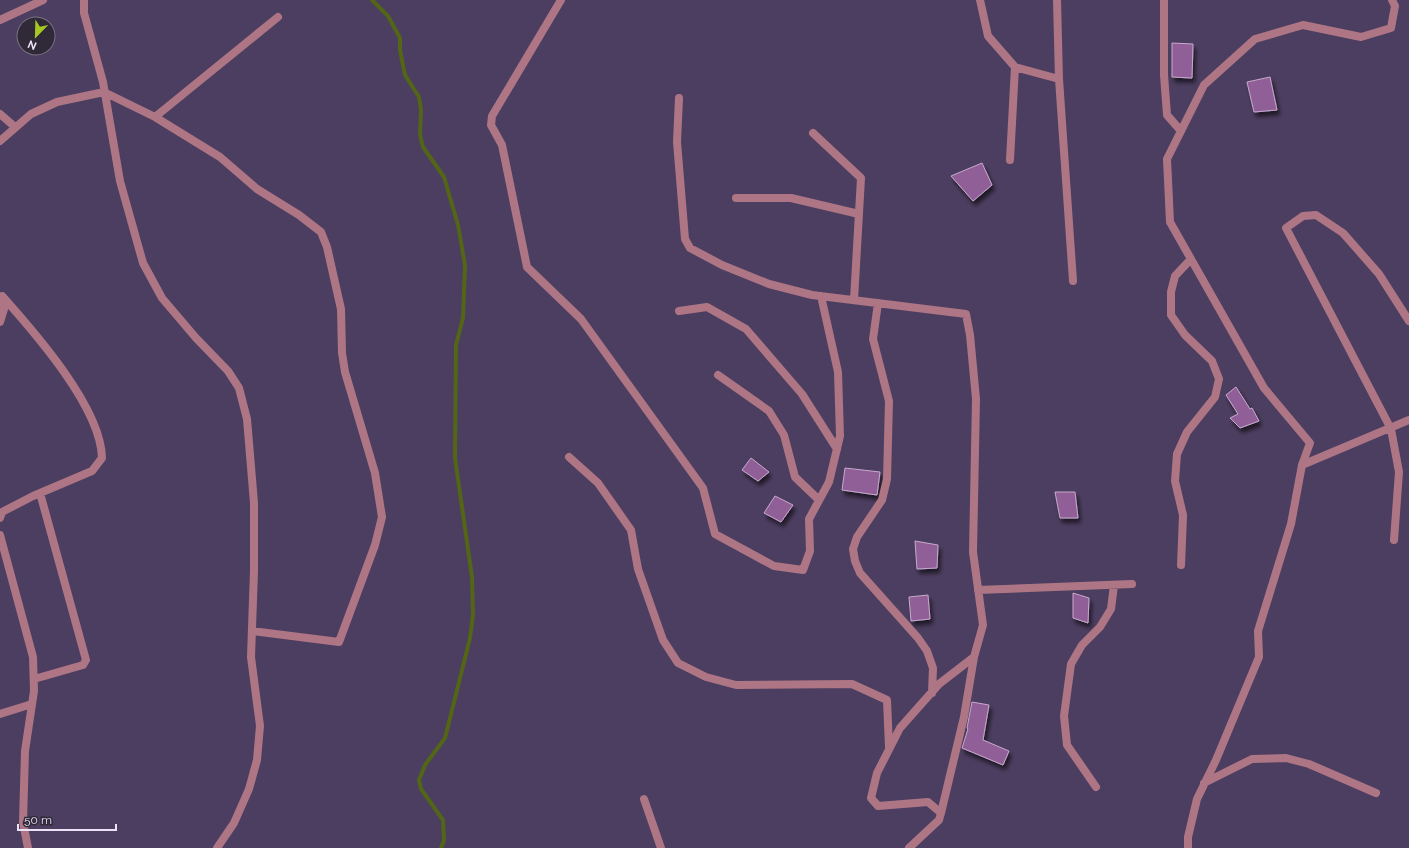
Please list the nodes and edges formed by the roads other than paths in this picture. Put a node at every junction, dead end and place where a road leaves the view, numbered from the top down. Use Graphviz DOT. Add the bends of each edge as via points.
graph roads {
  1 [pos="43,0"];
  2 [pos="84,0"];
  3 [pos="561,0"];
  4 [pos="980,0"];
  5 [pos="1058,0"];
  6 [pos="1164,0"];
  7 [pos="1392,0"];
  8 [pos="278,17"];
  9 [pos="0,20"];
  10 [pos="1015,67"];
  11 [pos="1059,79"];
  12 [pos="104,92"];
  13 [pos="679,98"];
  14 [pos="0,114"];
  15 [pos="155,117"];
  16 [pos="15,127"];
  17 [pos="1181,131"];
  18 [pos="813,132"];
  19 [pos="0,141"];
  20 [pos="1010,160"];
  21 [pos="736,198"];
  22 [pos="859,214"];
  23 [pos="1192,260"];
  24 [pos="1072,281"];
  25 [pos="1,296"];
  26 [pos="821,296"];
  27 [pos="854,300"];
  28 [pos="878,303"];
  29 [pos="679,311"];
  30 [pos="1409,321"];
  31 [pos="0,322"];
  32 [pos="718,375"];
  33 [pos="1409,420"];
  34 [pos="1390,429"];
  35 [pos="837,449"];
  36 [pos="569,457"];
  37 [pos="1302,465"];
  38 [pos="40,493"];
  39 [pos="819,500"];
  40 [pos="0,518"];
  41 [pos="0,535"];
  42 [pos="1394,540"];
  43 [pos="1181,565"];
  44 [pos="1132,584"];
  45 [pos="1114,585"];
  46 [pos="978,590"];
  47 [pos="252,631"];
  48 [pos="974,657"];
  49 [pos="34,679"];
  50 [pos="932,693"];
  51 [pos="32,704"];
  52 [pos="0,714"];
  53 [pos="889,750"];
  54 [pos="1204,783"];
  55 [pos="1096,787"];
  56 [pos="1376,793"];
  57 [pos="644,799"];
  58 [pos="941,813"];
  59 [pos="28,848"];
  60 [pos="217,848"];
  61 [pos="661,848"];
  62 [pos="910,848"];
  63 [pos="1188,848"];
  1 -- 9 [label="street"];
  2 -- 12 [label="street" via="84,13"];
  3 -- 39 [label="street" via="492,116 491,125 502,145 527,267 581,319 703,488 715,534 774,566 802,570 810,551 809,519"];
  4 -- 10 [label="street" via="988,36"];
  5 -- 11 [label="street"];
  6 -- 17 [label="street" via="1167,115"];
  7 -- 17 [label="street" via="1395,6 1391,28 1361,37 1303,25 1255,38 1204,85"];
  8 -- 15 [label="street"];
  10 -- 11 [label="street"];
  10 -- 20 [label="street"];
  11 -- 24 [label="street"];
  12 -- 15 [label="street"];
  12 -- 16 [label="street" via="57,102 31,114"];
  12 -- 47 [label="street" via="120,181 143,263 162,298 228,371 239,388 246,419 254,504"];
  13 -- 26 [label="street" via="678,149 686,239 690,248 722,265 769,284"];
  14 -- 16 [label="street"];
  15 -- 47 [label="street" via="220,157 257,189 321,232 327,247 341,309 345,372 375,473 382,517 375,545 339,642"];
  16 -- 19 [label="street"];
  17 -- 23 [label="street" via="1167,159 1170,222"];
  18 -- 22 [label="street" via="861,178"];
  21 -- 22 [label="street" via="790,198"];
  22 -- 27 [label="street"];
  23 -- 37 [label="street" via="1264,388 1310,443"];
  23 -- 43 [label="street" via="1175,276 1170,292 1172,315 1185,335 1212,361 1219,379 1215,397 1187,432 1177,454 1175,481 1183,515"];
  25 -- 31 [label="street" via="4,309"];
  25 -- 38 [label="street" via="46,348 88,411 102,445 102,458 92,471"];
  26 -- 27 [label="street"];
  26 -- 35 [label="street" via="838,372 840,436"];
  27 -- 28 [label="street"];
  28 -- 46 [label="street" via="966,314 976,399 973,552"];
  28 -- 50 [label="street" via="873,340 889,401 887,479 882,500 857,537 853,549 860,573 927,651 933,668"];
  29 -- 35 [label="street" via="707,308 746,329 802,394"];
  30 -- 34 [label="street" via="1379,274 1343,233 1316,215 1303,216 1286,228"];
  32 -- 39 [label="street" via="769,411 784,435 796,477"];
  33 -- 34 [label="street"];
  34 -- 37 [label="street"];
  34 -- 42 [label="street" via="1399,472"];
  35 -- 39 [label="street" via="830,482"];
  36 -- 53 [label="street" via="598,483 631,530 638,569 663,640 678,663 706,677 736,684 852,684 887,700"];
  37 -- 54 [label="street" via="1291,524 1258,631 1258,657"];
  38 -- 40 [label="street" via="2,512"];
  38 -- 49 [label="street" via="86,660 83,665"];
  41 -- 49 [label="street" via="33,658"];
  44 -- 45 [label="street"];
  45 -- 46 [label="street"];
  45 -- 55 [label="street" via="1111,609 1100,627 1082,645 1071,664 1064,716 1067,745"];
  46 -- 48 [label="street" via="983,625"];
  47 -- 60 [label="street" via="251,657 260,726 257,760 249,788 234,823"];
  48 -- 50 [label="street" via="939,684"];
  48 -- 58 [label="street" via="964,717"];
  49 -- 51 [label="street"];
  50 -- 53 [label="street" via="900,728"];
  51 -- 52 [label="street"];
  51 -- 59 [label="street" via="25,751 23,814"];
  53 -- 58 [label="street" via="878,773 871,798 878,806 928,802"];
  54 -- 56 [label="street" via="1252,759 1286,758 1309,764"];
  54 -- 63 [label="street" via="1197,799"];
  57 -- 61 [label="street"];
  58 -- 62 [label="street" via="939,820"];
}
